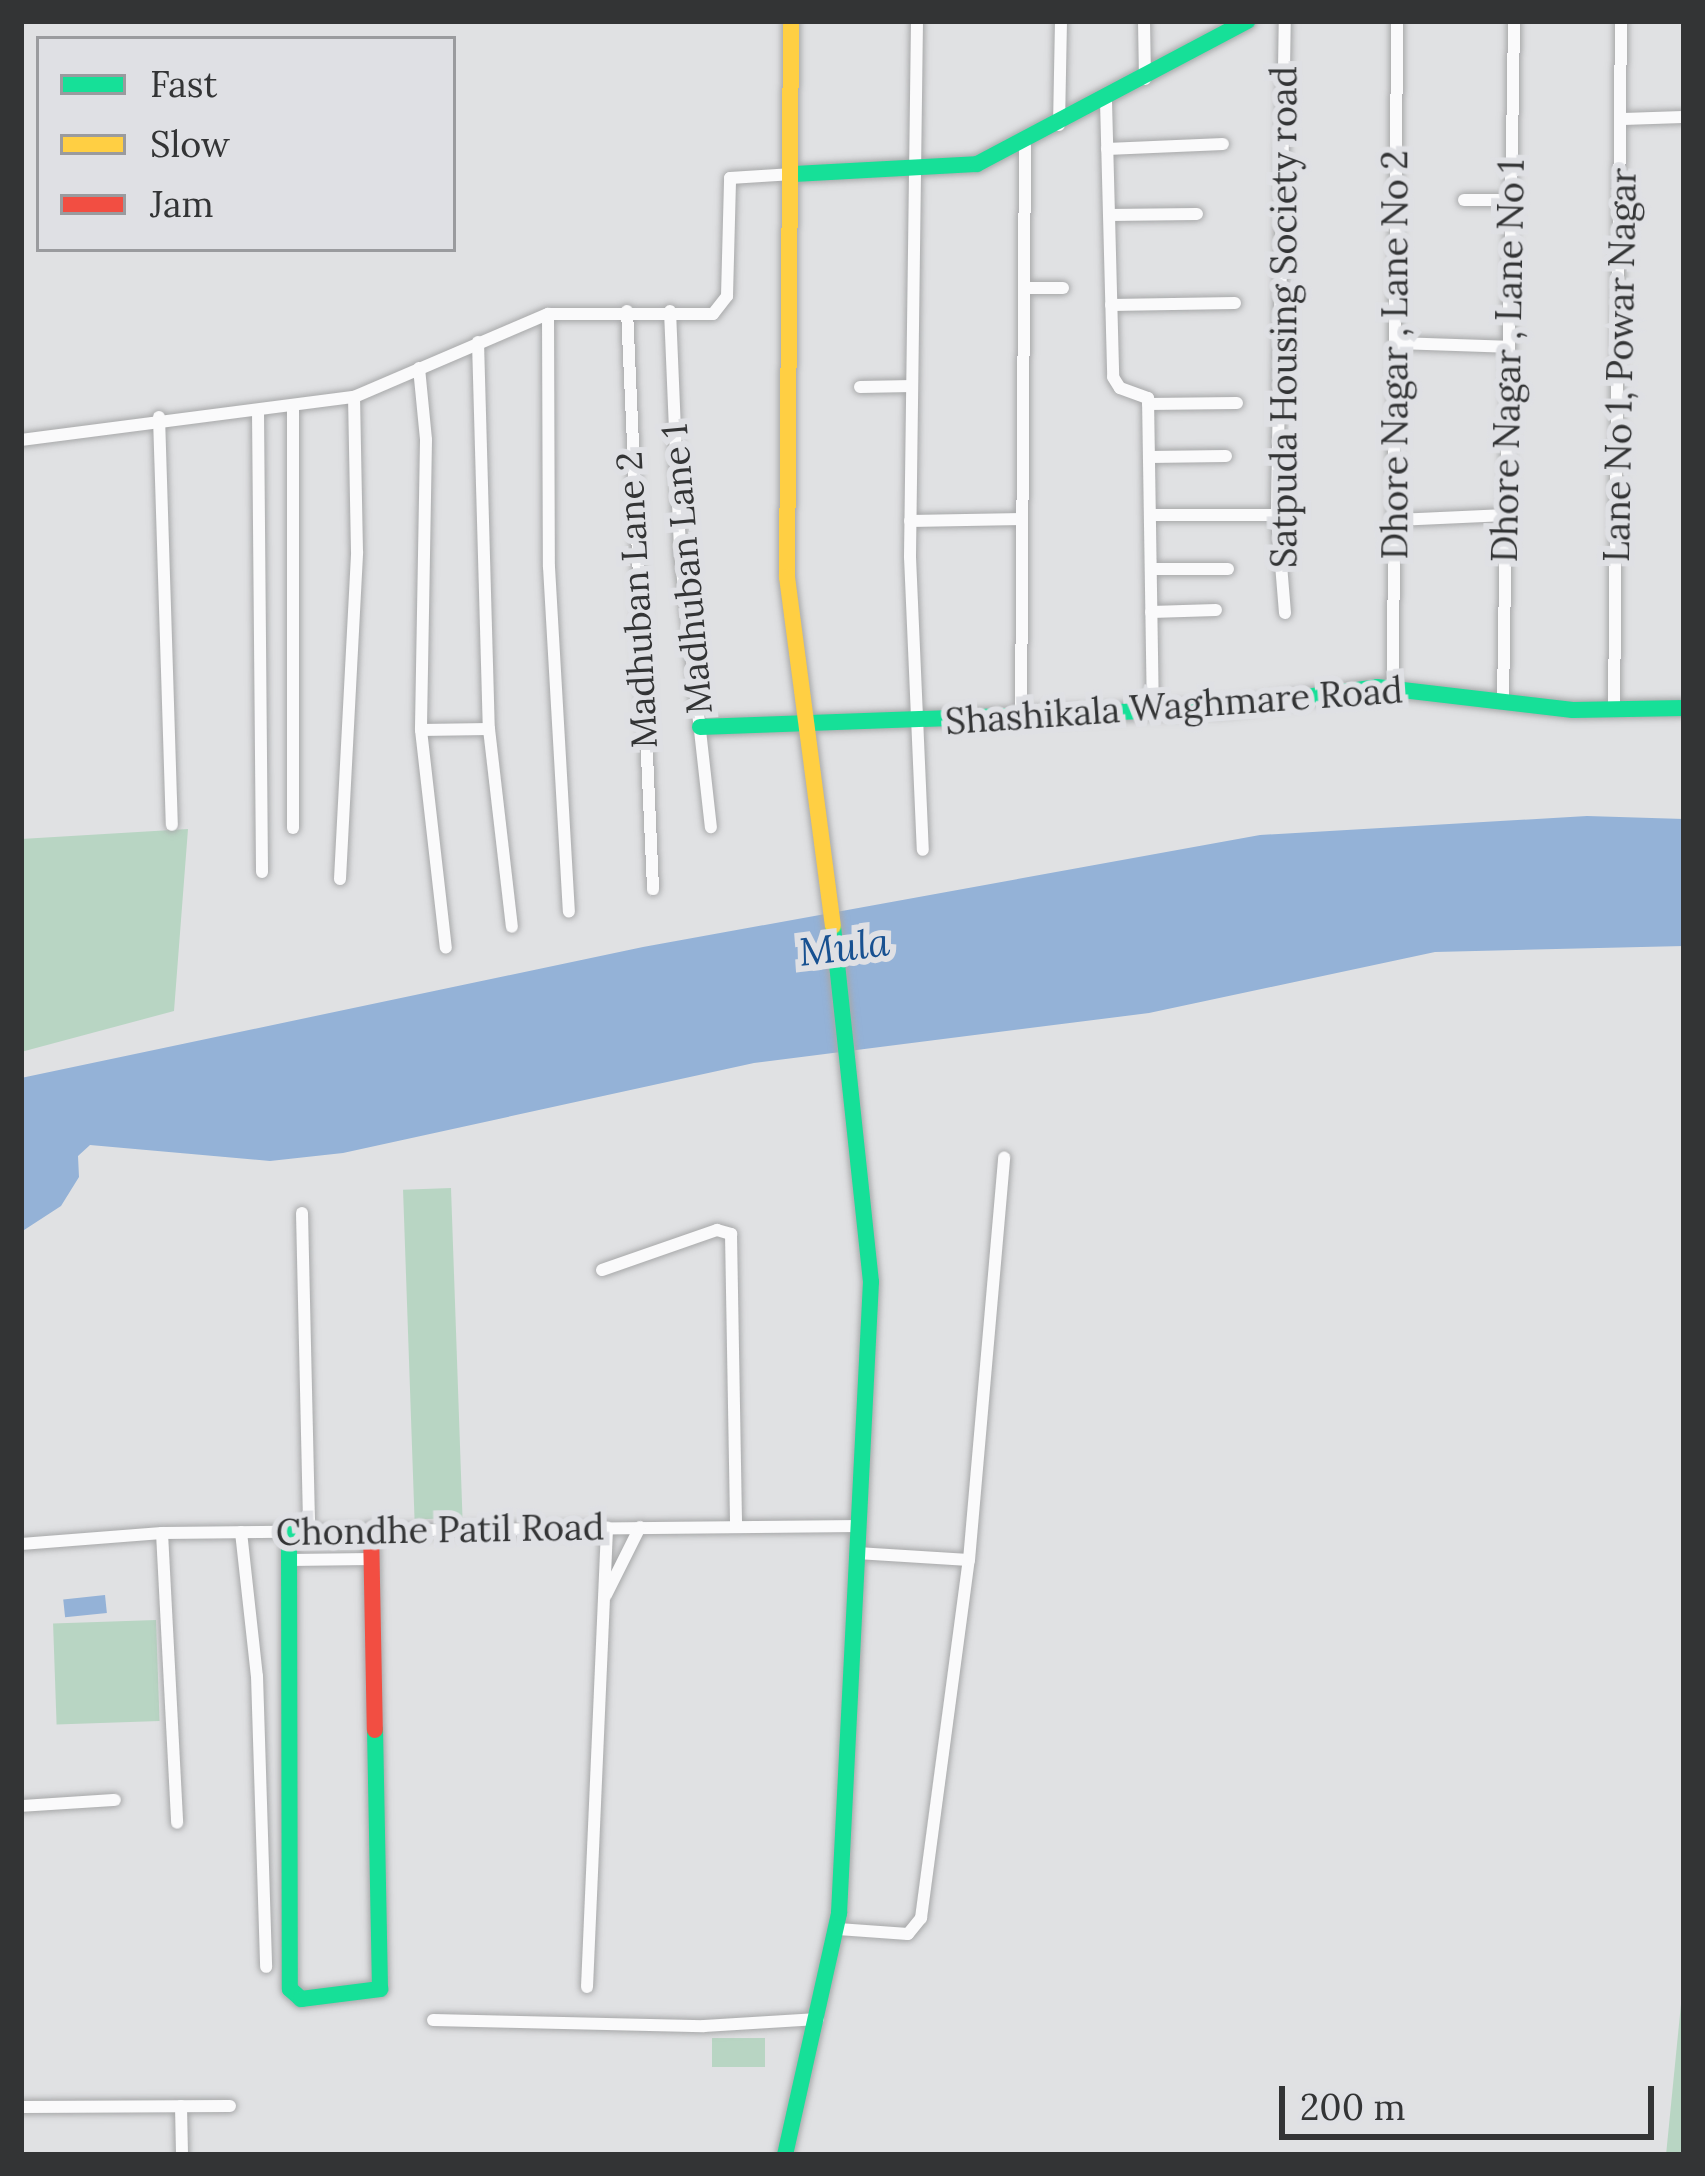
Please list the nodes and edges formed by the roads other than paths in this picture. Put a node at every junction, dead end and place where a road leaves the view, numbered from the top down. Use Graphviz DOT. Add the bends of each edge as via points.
graph roads {
  1 [pos="791,21"];
  2 [pos="916,21"];
  3 [pos="1061,21"];
  4 [pos="1144,21"];
  5 [pos="1286,21"];
  6 [pos="1397,21"];
  7 [pos="1514,21"];
  8 [pos="1621,21"];
  9 [pos="1240,23"];
  10 [pos="1145,79"];
  11 [pos="1106,101"];
  12 [pos="1684,117"];
  13 [pos="1622,119"];
  14 [pos="1059,126"];
  15 [pos="1223,144"];
  16 [pos="1025,146"];
  17 [pos="1107,149"];
  18 [pos="915,171"];
  19 [pos="793,174"];
  20 [pos="1464,200"];
  21 [pos="1511,200"];
  22 [pos="1109,214"];
  23 [pos="1197,214"];
  24 [pos="1024,288"];
  25 [pos="1063,288"];
  26 [pos="1235,303"];
  27 [pos="1111,304"];
  28 [pos="670,310"];
  29 [pos="627,311"];
  30 [pos="548,314"];
  31 [pos="478,342"];
  32 [pos="1396,343"];
  33 [pos="1508,347"];
  34 [pos="419,368"];
  35 [pos="912,386"];
  36 [pos="860,387"];
  37 [pos="354,397"];
  38 [pos="1237,403"];
  39 [pos="1148,404"];
  40 [pos="293,409"];
  41 [pos="258,411"];
  42 [pos="159,417"];
  43 [pos="21,440"];
  44 [pos="1226,456"];
  45 [pos="1149,457"];
  46 [pos="1277,514"];
  47 [pos="1150,515"];
  48 [pos="1506,515"];
  49 [pos="1022,519"];
  50 [pos="910,520"];
  51 [pos="1394,520"];
  52 [pos="1151,569"];
  53 [pos="1228,569"];
  54 [pos="1216,610"];
  55 [pos="1151,611"];
  56 [pos="1285,613"];
  57 [pos="1393,688"];
  58 [pos="1503,701"];
  59 [pos="1684,708"];
  60 [pos="1614,710"];
  61 [pos="1153,711"];
  62 [pos="1021,717"];
  63 [pos="917,722"];
  64 [pos="807,723"];
  65 [pos="700,727"];
  66 [pos="489,729"];
  67 [pos="421,730"];
  68 [pos="172,825"];
  69 [pos="711,827"];
  70 [pos="293,828"];
  71 [pos="923,850"];
  72 [pos="262,872"];
  73 [pos="340,879"];
  74 [pos="653,889"];
  75 [pos="569,911"];
  76 [pos="512,927"];
  77 [pos="446,948"];
  78 [pos="1004,1158"];
  79 [pos="302,1213"];
  80 [pos="602,1270"];
  81 [pos="859,1526"];
  82 [pos="607,1527"];
  83 [pos="640,1527"];
  84 [pos="736,1527"];
  85 [pos="371,1530"];
  86 [pos="241,1532"];
  87 [pos="289,1532"];
  88 [pos="309,1532"];
  89 [pos="162,1533"];
  90 [pos="21,1544"];
  91 [pos="857,1553"];
  92 [pos="370,1558"];
  93 [pos="289,1560"];
  94 [pos="969,1560"];
  95 [pos="604,1597"];
  96 [pos="115,1801"];
  97 [pos="21,1806"];
  98 [pos="177,1823"];
  99 [pos="838,1929"];
  100 [pos="266,1967"];
  101 [pos="587,1987"];
  102 [pos="818,2019"];
  103 [pos="433,2020"];
  104 [pos="181,2106"];
  105 [pos="230,2106"];
  106 [pos="21,2108"];
  107 [pos="182,2155"];
  108 [pos="785,2155"];
  1 -- 19 [label="street"];
  2 -- 18 [label="street"];
  3 -- 14 [label="street"];
  4 -- 10 [label="street"];
  5 -- 46 [label="street, Satpuda Housing Society road"];
  6 -- 32 [label="street, Dhore Nagar , Lane No 2"];
  7 -- 21 [label="street, Dhore Nagar , Lane No 1"];
  8 -- 13 [label="street, Lane No 1, Powar Nagar"];
  9 -- 10 [label="street"];
  10 -- 11 [label="street"];
  11 -- 14 [label="street"];
  11 -- 17 [label="street"];
  12 -- 13 [label="street"];
  13 -- 60 [label="street, Lane No 1, Powar Nagar"];
  14 -- 16 [label="street"];
  15 -- 17 [label="street"];
  16 -- 18 [label="street" via="965,167"];
  16 -- 24 [label="street"];
  17 -- 22 [label="street"];
  18 -- 19 [label="street"];
  18 -- 35 [label="street"];
  19 -- 28 [label="street" via="730,178 724,305 713,314"];
  19 -- 64 [label="street" via="784,536"];
  20 -- 21 [label="street"];
  21 -- 33 [label="street, Dhore Nagar , Lane No 1"];
  22 -- 23 [label="street"];
  22 -- 27 [label="street"];
  24 -- 25 [label="street"];
  24 -- 49 [label="street"];
  26 -- 27 [label="street"];
  27 -- 39 [label="street" via="1116,384 1146,393"];
  28 -- 29 [label="street"];
  28 -- 65 [label="street, Madhuban Lane 1" via="680,552"];
  29 -- 30 [label="street"];
  29 -- 74 [label="street, Madhuban Lane 2"];
  30 -- 31 [label="street"];
  30 -- 75 [label="street" via="548,567"];
  31 -- 34 [label="street"];
  31 -- 66 [label="street"];
  32 -- 33 [label="street"];
  32 -- 51 [label="street, Dhore Nagar , Lane No 2"];
  33 -- 48 [label="street, Dhore Nagar , Lane No 1"];
  34 -- 37 [label="street"];
  34 -- 67 [label="street" via="426,440"];
  35 -- 36 [label="street"];
  35 -- 50 [label="street"];
  37 -- 40 [label="street"];
  37 -- 73 [label="street" via="357,552"];
  38 -- 39 [label="street"];
  39 -- 45 [label="street"];
  40 -- 41 [label="street"];
  40 -- 70 [label="street"];
  41 -- 42 [label="street"];
  41 -- 72 [label="street"];
  42 -- 43 [label="street"];
  42 -- 68 [label="street"];
  44 -- 45 [label="street"];
  45 -- 47 [label="street"];
  46 -- 47 [label="street"];
  46 -- 56 [label="street, Satpuda Housing Society road"];
  47 -- 52 [label="street"];
  48 -- 51 [label="street"];
  48 -- 58 [label="street, Dhore Nagar , Lane No 1"];
  49 -- 50 [label="street"];
  49 -- 62 [label="street"];
  50 -- 63 [label="street"];
  51 -- 57 [label="street, Dhore Nagar , Lane No 2"];
  52 -- 53 [label="street"];
  52 -- 55 [label="street"];
  54 -- 55 [label="street"];
  55 -- 61 [label="street"];
  57 -- 58 [label="street, Shashikala Waghmare Road"];
  57 -- 61 [label="street, Shashikala Waghmare Road"];
  58 -- 60 [label="street, Shashikala Waghmare Road"];
  59 -- 60 [label="street, Shashikala Waghmare Road"];
  61 -- 62 [label="street, Shashikala Waghmare Road"];
  62 -- 63 [label="street, Shashikala Waghmare Road"];
  63 -- 64 [label="street, Shashikala Waghmare Road"];
  63 -- 71 [label="street"];
  64 -- 65 [label="street, Shashikala Waghmare Road"];
  64 -- 81 [label="street" via="871,1258"];
  65 -- 69 [label="street, Madhuban Lane 1"];
  66 -- 67 [label="street"];
  66 -- 76 [label="street"];
  67 -- 77 [label="street"];
  78 -- 94 [label="street"];
  79 -- 88 [label="street"];
  80 -- 84 [label="street" via="717,1230 731,1234"];
  81 -- 84 [label="street, Chondhe Patil Road"];
  81 -- 91 [label="street"];
  82 -- 83 [label="street, Chondhe Patil Road"];
  82 -- 85 [label="street, Chondhe Patil Road"];
  82 -- 95 [label="street"];
  83 -- 84 [label="street, Chondhe Patil Road"];
  83 -- 95 [label="street"];
  85 -- 88 [label="street, Chondhe Patil Road"];
  85 -- 92 [label="street"];
  86 -- 87 [label="street, Chondhe Patil Road"];
  86 -- 89 [label="street, Chondhe Patil Road"];
  86 -- 100 [label="street" via="257,1676"];
  87 -- 88 [label="street, Chondhe Patil Road"];
  87 -- 93 [label="street"];
  89 -- 90 [label="street, Chondhe Patil Road"];
  89 -- 98 [label="street"];
  91 -- 94 [label="street"];
  91 -- 99 [label="street"];
  92 -- 93 [label="street"];
  92 -- 93 [label="street" via="380,1989 336,2000 301,2000 290,1989"];
  94 -- 99 [label="street" via="921,1918 908,1934"];
  95 -- 101 [label="street"];
  96 -- 97 [label="street"];
  99 -- 102 [label="street"];
  102 -- 103 [label="street" via="704,2026"];
  102 -- 108 [label="street"];
  104 -- 105 [label="street"];
  104 -- 106 [label="street"];
  104 -- 107 [label="street"];
}
